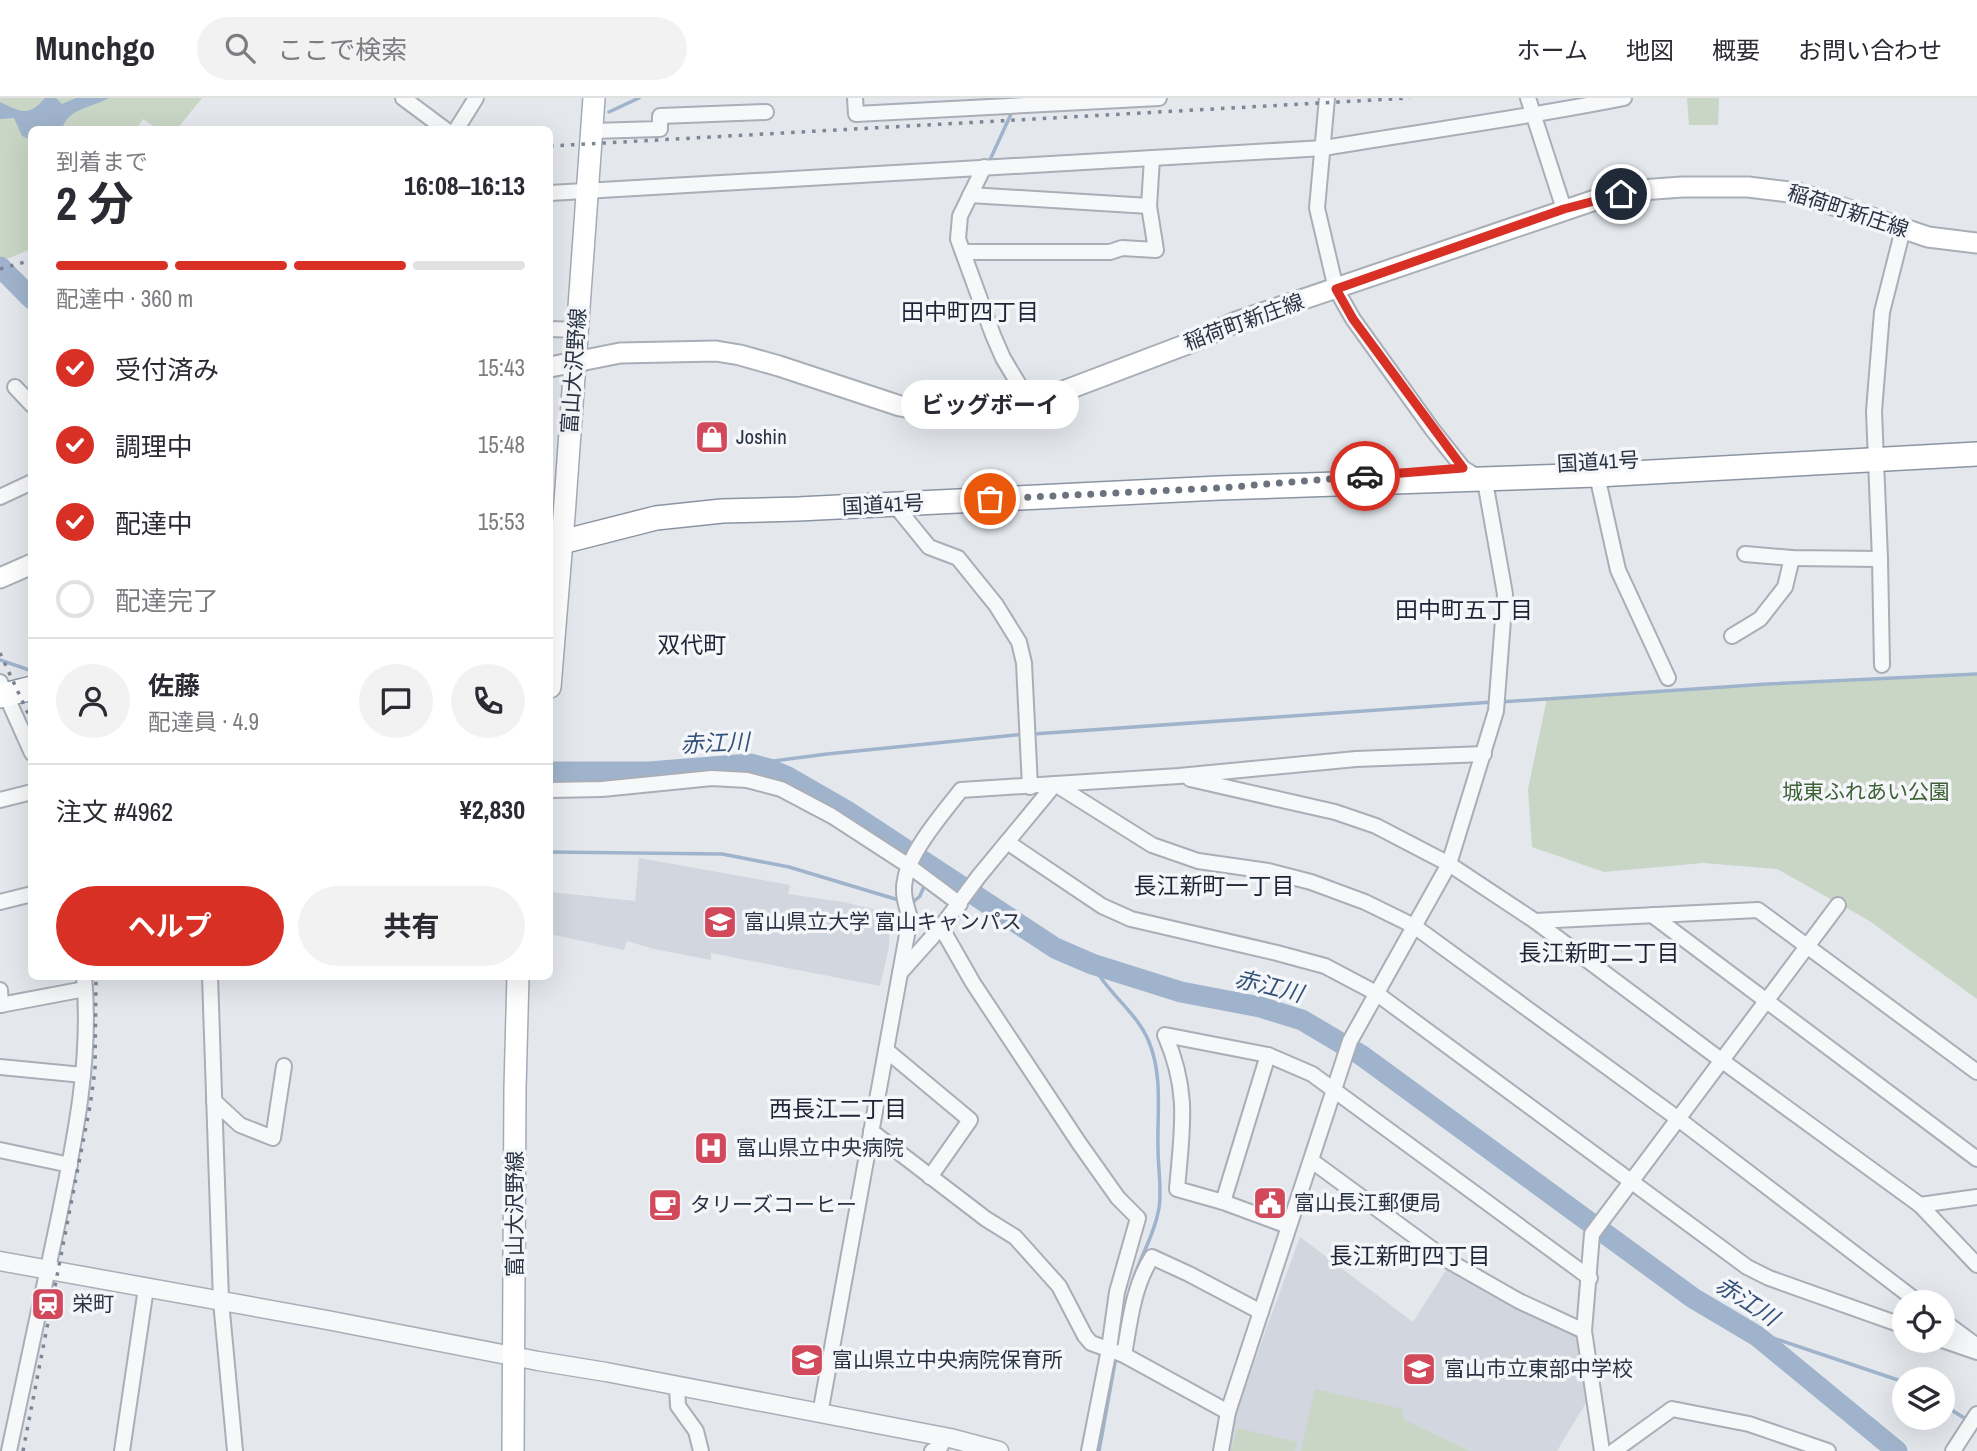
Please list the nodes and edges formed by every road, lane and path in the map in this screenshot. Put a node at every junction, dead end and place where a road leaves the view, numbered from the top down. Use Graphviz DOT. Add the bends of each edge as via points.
graph roads {
  1 [pos="403,98"];
  2 [pos="477,98"];
  3 [pos="594,98"];
  4 [pos="855,98"];
  5 [pos="1158,98"];
  6 [pos="1327,98"];
  7 [pos="1528,98"];
  8 [pos="1624,98"];
  9 [pos="765,112"];
  10 [pos="1534,116"];
  11 [pos="441,126"];
  12 [pos="459,126"];
  13 [pos="591,131"];
  14 [pos="1324,148"];
  15 [pos="1152,158"];
  16 [pos="984,167"];
  17 [pos="587,191"];
  18 [pos="553,193"];
  19 [pos="970,195"];
  20 [pos="1149,206"];
  21 [pos="1564,209"];
  22 [pos="1903,229"];
  23 [pos="1977,243"];
  24 [pos="963,252"];
  25 [pos="1336,289"];
  26 [pos="553,329"];
  27 [pos="576,330"];
  28 [pos="574,362"];
  29 [pos="553,366"];
  30 [pos="15,387"];
  31 [pos="28,401"];
  32 [pos="1030,403"];
  33 [pos="1977,440"];
  34 [pos="1876,453"];
  35 [pos="1977,454"];
  36 [pos="1595,469"];
  37 [pos="1473,474"];
  38 [pos="28,484"];
  39 [pos="0,497"];
  40 [pos="894,505"];
  41 [pos="556,542"];
  42 [pos="1745,554"];
  43 [pos="1792,558"];
  44 [pos="1880,559"];
  45 [pos="28,566"];
  46 [pos="0,579"];
  47 [pos="553,614"];
  48 [pos="1732,636"];
  49 [pos="1882,665"];
  50 [pos="1668,678"];
  51 [pos="28,688"];
  52 [pos="2,690"];
  53 [pos="28,745"];
  54 [pos="1483,754"];
  55 [pos="1179,776"];
  56 [pos="1055,784"];
  57 [pos="1030,787"];
  58 [pos="553,790"];
  59 [pos="28,793"];
  60 [pos="0,800"];
  61 [pos="1007,842"];
  62 [pos="1450,864"];
  63 [pos="909,866"];
  64 [pos="28,895"];
  65 [pos="0,902"];
  66 [pos="960,904"];
  67 [pos="1838,905"];
  68 [pos="1651,915"];
  69 [pos="1535,921"];
  70 [pos="1414,926"];
  71 [pos="941,928"];
  72 [pos="1806,947"];
  73 [pos="900,974"];
  74 [pos="210,980"];
  75 [pos="518,980"];
  76 [pos="85,983"];
  77 [pos="1377,993"];
  78 [pos="1,1000"];
  79 [pos="1766,1001"];
  80 [pos="886,1050"];
  81 [pos="1268,1055"];
  82 [pos="1721,1060"];
  83 [pos="284,1066"];
  84 [pos="0,1067"];
  85 [pos="1977,1072"];
  86 [pos="83,1075"];
  87 [pos="1333,1090"];
  88 [pos="214,1101"];
  89 [pos="1677,1118"];
  90 [pos="871,1131"];
  91 [pos="0,1150"];
  92 [pos="1977,1159"];
  93 [pos="1312,1161"];
  94 [pos="70,1165"];
  95 [pos="930,1177"];
  96 [pos="1630,1181"];
  97 [pos="1977,1197"];
  98 [pos="1223,1202"];
  99 [pos="1920,1205"];
  100 [pos="1288,1226"];
  101 [pos="0,1261"];
  102 [pos="1977,1265"];
  103 [pos="47,1270"];
  104 [pos="1590,1278"];
  105 [pos="146,1288"];
  106 [pos="1903,1290"];
  107 [pos="221,1301"];
  108 [pos="1261,1312"];
  109 [pos="1892,1322"];
  110 [pos="1955,1330"];
  111 [pos="1584,1331"];
  112 [pos="1955,1344"];
  113 [pos="1977,1346"];
  114 [pos="1109,1349"];
  115 [pos="1977,1352"];
  116 [pos="1124,1355"];
  117 [pos="514,1357"];
  118 [pos="677,1386"];
  119 [pos="1228,1412"];
  120 [pos="820,1414"];
  121 [pos="1977,1414"];
  122 [pos="944,1447"];
  123 [pos="1956,1450"];
  124 [pos="9,1451"];
  125 [pos="122,1451"];
  126 [pos="235,1451"];
  127 [pos="513,1451"];
  128 [pos="701,1451"];
  129 [pos="999,1451"];
  130 [pos="1090,1451"];
  131 [pos="1221,1451"];
  132 [pos="1602,1451"];
  133 [pos="1614,1451"];
  134 [pos="1828,1451"];
  1 -- 11 [label="street"];
  2 -- 12 [label="street"];
  3 -- 13 [label="main road, 富山大沢野線"];
  4 -- 5 [label="street" via="856,114"];
  6 -- 14 [label="street"];
  7 -- 10 [label="street"];
  8 -- 10 [label="street"];
  9 -- 13 [label="street" via="660,116 660,129"];
  10 -- 14 [label="street"];
  10 -- 21 [label="street"];
  13 -- 17 [label="main road, 富山大沢野線"];
  14 -- 15 [label="street"];
  14 -- 25 [label="street" via="1317,208"];
  15 -- 16 [label="street"];
  15 -- 20 [label="street"];
  16 -- 17 [label="street"];
  16 -- 19 [label="street"];
  17 -- 18 [label="street"];
  17 -- 27 [label="main road, 富山大沢野線"];
  19 -- 20 [label="street"];
  19 -- 24 [label="street" via="960,216 958,239"];
  20 -- 24 [label="street" via="1156,250"];
  21 -- 22 [label="main road, 稲荷町新庄線" via="1641,190 1758,187 1798,193"];
  21 -- 25 [label="main road, 稲荷町新庄線"];
  22 -- 23 [label="main road, 稲荷町新庄線"];
  22 -- 34 [label="street" via="1882,312 1874,411"];
  24 -- 32 [label="street" via="998,346"];
  25 -- 32 [label="main road, 稲荷町新庄線" via="1236,322"];
  25 -- 37 [label="street" via="1353,319"];
  26 -- 27 [label="street"];
  27 -- 28 [label="main road, 富山大沢野線"];
  28 -- 29 [label="main road, 稲荷町新庄線"];
  28 -- 32 [label="main road, 稲荷町新庄線" via="620,353 716,351 779,366 900,407 959,417"];
  28 -- 41 [label="main road, 富山大沢野線"];
  30 -- 31 [label="street"];
  33 -- 34 [label="highway, 国道41号"];
  34 -- 35 [label="highway, 国道41号"];
  34 -- 36 [label="highway, 国道41号"];
  34 -- 44 [label="street"];
  36 -- 37 [label="highway, 国道41号"];
  36 -- 50 [label="street" via="1618,570"];
  37 -- 40 [label="highway, 国道41号"];
  37 -- 54 [label="street" via="1486,487 1506,594 1496,711"];
  38 -- 39 [label="street"];
  40 -- 41 [label="highway, 国道41号" via="656,518"];
  40 -- 57 [label="street" via="929,547 958,558 1019,642"];
  41 -- 47 [label="main road, 富山大沢野線"];
  42 -- 43 [label="street"];
  43 -- 44 [label="street"];
  43 -- 48 [label="street" via="1785,587 1760,619"];
  44 -- 49 [label="street"];
  45 -- 46 [label="main road"];
  51 -- 52 [label="highway"];
  52 -- 53 [label="street"];
  54 -- 55 [label="street" via="1356,759"];
  54 -- 62 [label="street"];
  55 -- 56 [label="street"];
  55 -- 62 [label="street" via="1335,812 1377,826"];
  56 -- 57 [label="street"];
  56 -- 61 [label="street"];
  56 -- 70 [label="street" via="1152,845 1198,861 1311,882"];
  57 -- 63 [label="street" via="961,790"];
  58 -- 63 [label="street" via="712,778 747,780 813,804"];
  59 -- 60 [label="street"];
  61 -- 66 [label="street"];
  61 -- 77 [label="street" via="1102,906 1131,919 1325,966"];
  62 -- 69 [label="street"];
  62 -- 70 [label="street"];
  63 -- 66 [label="street"];
  63 -- 73 [label="street" via="904,895 910,918"];
  64 -- 65 [label="street"];
  66 -- 71 [label="street"];
  67 -- 72 [label="street"];
  68 -- 69 [label="street"];
  68 -- 72 [label="street" via="1758,911"];
  68 -- 79 [label="street"];
  69 -- 82 [label="street"];
  70 -- 77 [label="street"];
  70 -- 89 [label="street"];
  71 -- 73 [label="street"];
  71 -- 114 [label="street" via="1079,1143 1118,1198 1139,1218 1117,1292"];
  72 -- 79 [label="street"];
  72 -- 85 [label="street"];
  73 -- 80 [label="street"];
  74 -- 88 [label="street"];
  75 -- 117 [label="main road, 富山大沢野線"];
  76 -- 78 [label="street"];
  76 -- 86 [label="street"];
  77 -- 87 [label="street" via="1350,1041"];
  77 -- 96 [label="street"];
  79 -- 82 [label="street"];
  79 -- 92 [label="street"];
  80 -- 90 [label="street"];
  80 -- 95 [label="street" via="970,1120"];
  81 -- 87 [label="street" via="1312,1074"];
  81 -- 98 [label="street"];
  81 -- 98 [label="street" via="1165,1034 1182,1088 1177,1189"];
  82 -- 89 [label="street"];
  82 -- 99 [label="street"];
  83 -- 88 [label="street" via="273,1138 240,1125"];
  84 -- 86 [label="street"];
  86 -- 94 [label="street"];
  87 -- 93 [label="street"];
  87 -- 104 [label="street"];
  88 -- 107 [label="street"];
  89 -- 96 [label="street"];
  89 -- 106 [label="street"];
  90 -- 95 [label="street"];
  90 -- 120 [label="street"];
  91 -- 94 [label="street"];
  93 -- 100 [label="street"];
  93 -- 111 [label="street" via="1447,1260"];
  94 -- 103 [label="street"];
  95 -- 114 [label="street" via="1015,1237 1059,1286 1091,1343"];
  96 -- 104 [label="street" via="1592,1234"];
  96 -- 109 [label="street" via="1748,1267"];
  97 -- 99 [label="street"];
  98 -- 100 [label="street"];
  99 -- 102 [label="street"];
  100 -- 108 [label="street"];
  101 -- 103 [label="street"];
  103 -- 105 [label="street"];
  103 -- 124 [label="street"];
  104 -- 111 [label="street"];
  105 -- 107 [label="street"];
  105 -- 125 [label="street"];
  107 -- 117 [label="street"];
  107 -- 126 [label="street"];
  108 -- 116 [label="street" via="1152,1257 1134,1296"];
  108 -- 119 [label="street"];
  110 -- 113 [label="street"];
  111 -- 132 [label="street"];
  112 -- 115 [label="street"];
  114 -- 116 [label="street"];
  114 -- 130 [label="street"];
  116 -- 119 [label="street"];
  117 -- 118 [label="street"];
  117 -- 127 [label="main road, 富山大沢野線"];
  118 -- 120 [label="street"];
  118 -- 128 [label="street" via="678,1406 696,1431"];
  119 -- 131 [label="street"];
  120 -- 122 [label="street"];
  121 -- 123 [label="street"];
  122 -- 129 [label="street"];
  133 -- 134 [label="street" via="1672,1409 1749,1424"];
}
